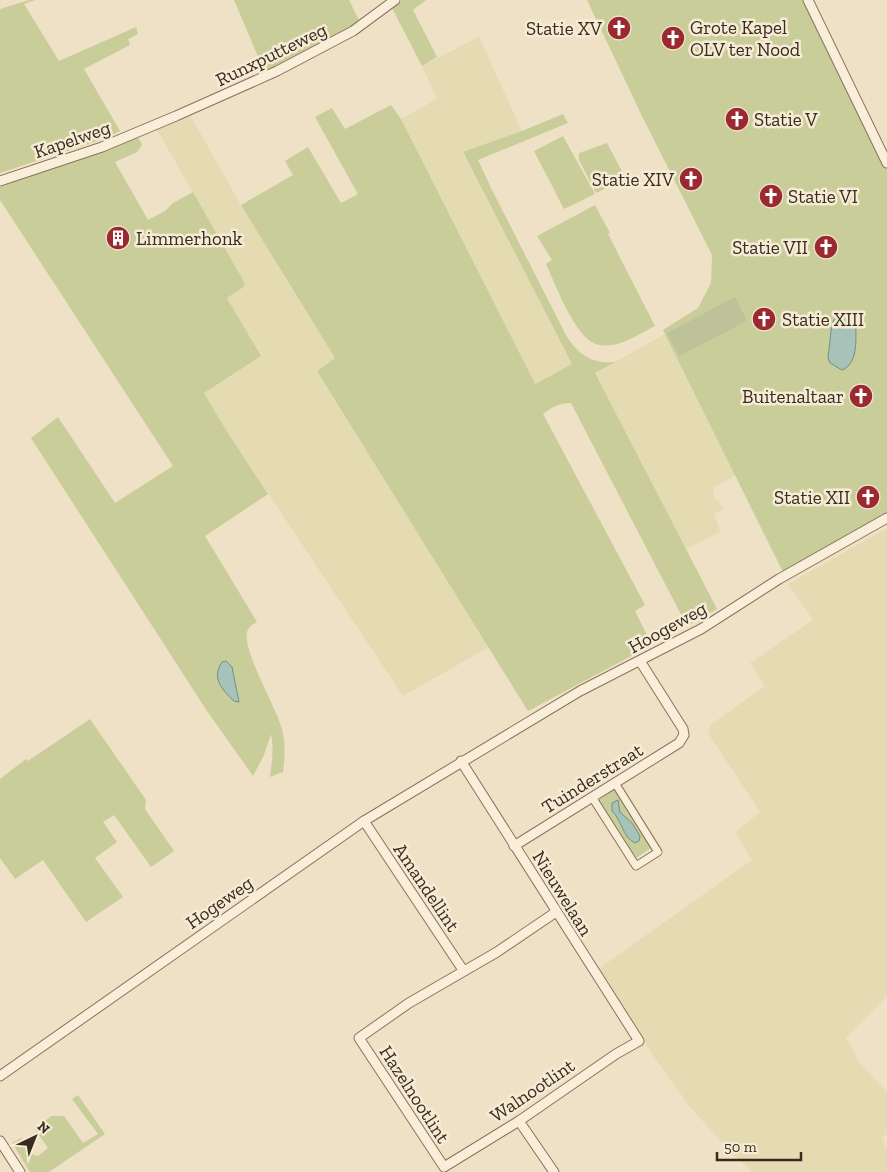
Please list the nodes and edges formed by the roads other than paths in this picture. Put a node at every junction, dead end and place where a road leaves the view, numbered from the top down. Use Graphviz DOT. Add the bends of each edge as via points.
graph roads {
  1 [pos="395,0"];
  2 [pos="808,0"];
  3 [pos="154,126"];
  4 [pos="887,163"];
  5 [pos="0,181"];
  6 [pos="887,518"];
  7 [pos="640,661"];
  8 [pos="461,761"];
  9 [pos="615,783"];
  10 [pos="592,797"];
  11 [pos="364,821"];
  12 [pos="514,846"];
  13 [pos="556,912"];
  14 [pos="464,970"];
  15 [pos="639,1041"];
  16 [pos="0,1076"];
  17 [pos="519,1121"];
  18 [pos="0,1141"];
  19 [pos="444,1167"];
  20 [pos="20,1172"];
  21 [pos="554,1172"];
  1 -- 3 [label="street, Runxputteweg" via="360,26 304,59"];
  2 -- 4 [label="street"];
  3 -- 5 [label="street, Kapelweg"];
  6 -- 7 [label="street, Hoogeweg"];
  7 -- 8 [label="street, Hoogeweg" via="580,691"];
  7 -- 9 [label="street, Tuinderstraat" via="684,735 679,743"];
  8 -- 11 [label="street, Hogeweg"];
  8 -- 12 [label="street, Nieuwelaan"];
  9 -- 10 [label="street, Tuinderstraat"];
  9 -- 10 [label="street" via="658,852 636,866"];
  10 -- 12 [label="street, Tuinderstraat"];
  11 -- 14 [label="street, Amandellint"];
  11 -- 16 [label="street, Hogeweg"];
  12 -- 13 [label="street, Nieuwelaan"];
  13 -- 14 [label="street"];
  13 -- 15 [label="street, Nieuwelaan"];
  14 -- 19 [label="street, Hazelnootlint" via="409,1002 358,1038"];
  15 -- 17 [label="street, Walnootlint"];
  17 -- 19 [label="street, Walnootlint"];
  17 -- 21 [label="street"];
  18 -- 20 [label="street"];
}
